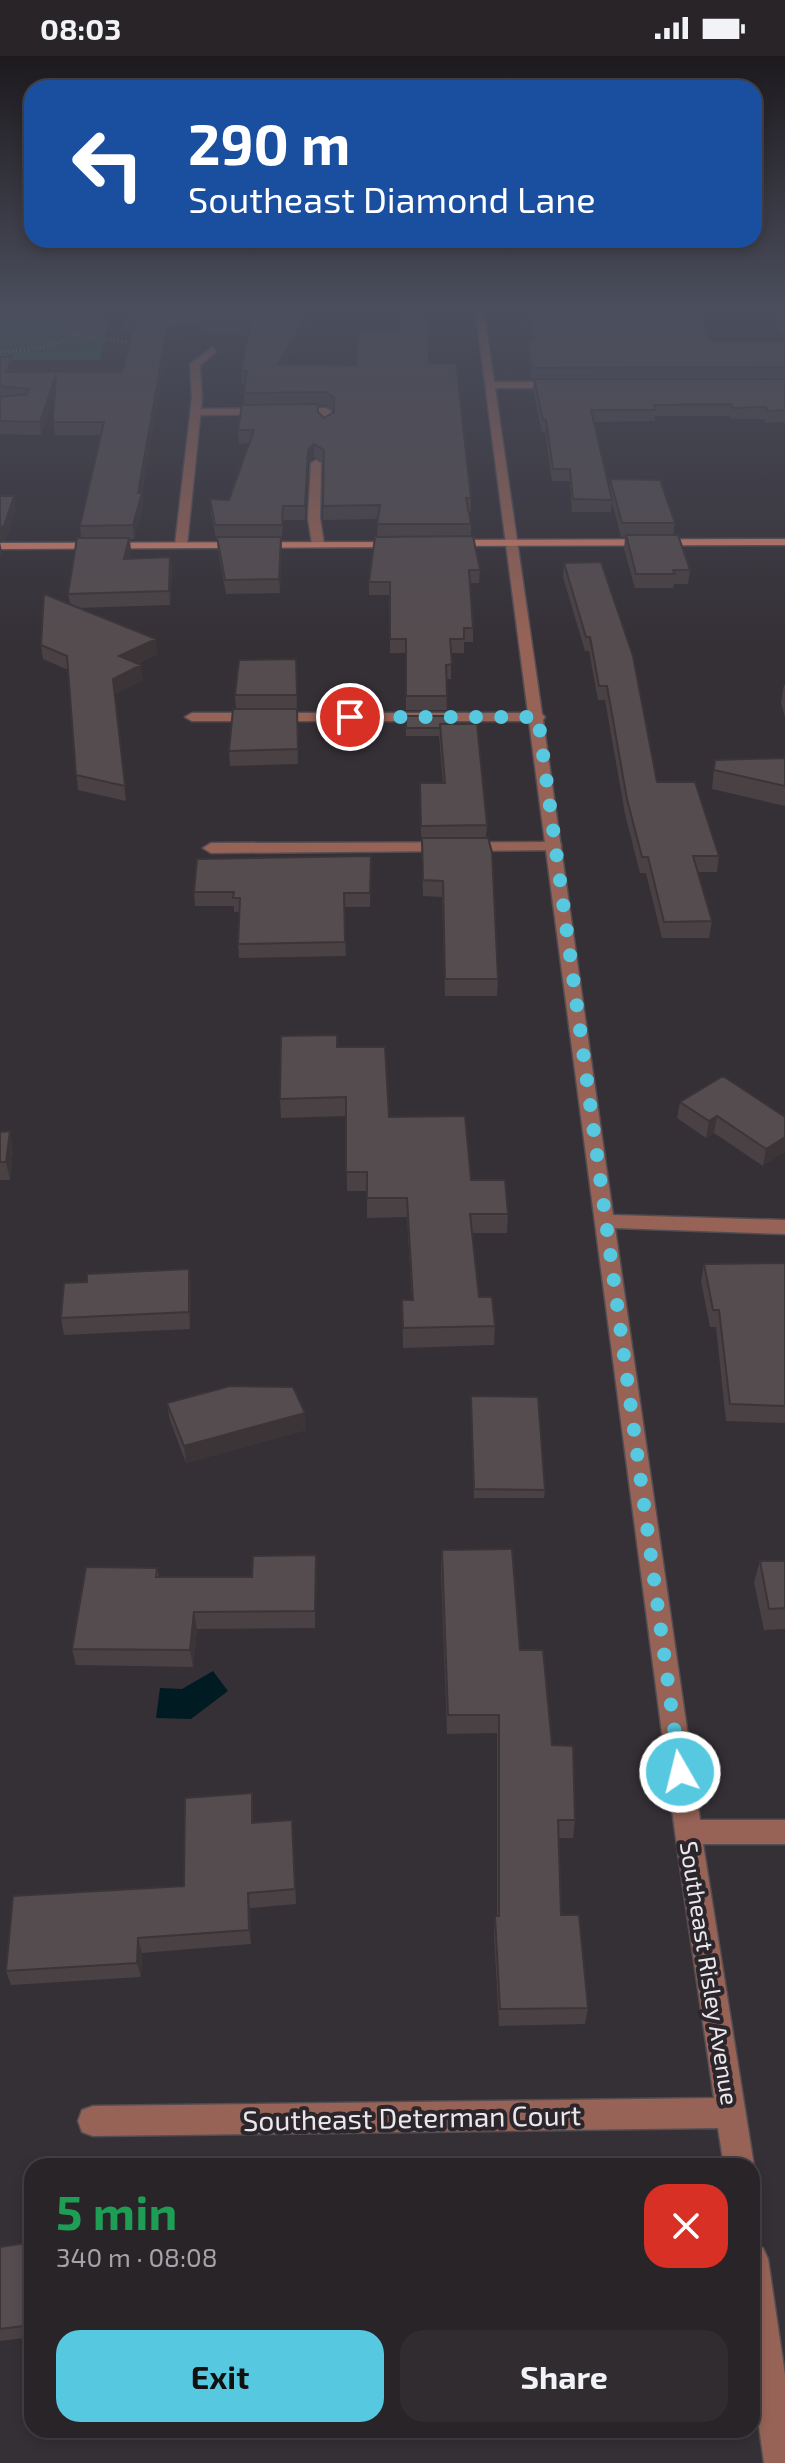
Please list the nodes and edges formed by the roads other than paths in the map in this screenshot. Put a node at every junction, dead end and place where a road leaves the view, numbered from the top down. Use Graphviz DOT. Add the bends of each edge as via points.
graph roads {
  1 [pos="194,418"];
  2 [pos="326,418"];
  3 [pos="497,418"];
  4 [pos="326,425"];
  5 [pos="316,463"];
  6 [pos="785,542"];
  7 [pos="514,543"];
  8 [pos="318,544"];
  9 [pos="408,544"];
  10 [pos="438,544"];
  11 [pos="181,545"];
  12 [pos="0,546"];
  13 [pos="192,717"];
  14 [pos="538,717"];
  15 [pos="556,847"];
  16 [pos="211,848"];
  17 [pos="606,1221"];
  18 [pos="785,1227"];
  19 [pos="688,1832"];
  20 [pos="785,1832"];
  21 [pos="731,2113"];
  22 [pos="93,2121"];
  23 [pos="738,2158"];
  24 [pos="760,2315"];
  25 [pos="781,2463"];
  1 -- 11 [label="street"];
  2 -- 4 [label="street"];
  3 -- 7 [label="street, Southeast Risley Avenue"];
  5 -- 8 [label="street"];
  6 -- 7 [label="main road"];
  7 -- 10 [label="main road"];
  7 -- 14 [label="street, Southeast Risley Avenue"];
  8 -- 9 [label="main road"];
  8 -- 11 [label="main road"];
  11 -- 12 [label="main road"];
  13 -- 14 [label="street"];
  14 -- 15 [label="street, Southeast Risley Avenue"];
  15 -- 16 [label="street"];
  15 -- 17 [label="street, Southeast Risley Avenue"];
  17 -- 18 [label="street"];
  17 -- 19 [label="street, Southeast Risley Avenue"];
  19 -- 20 [label="street"];
  19 -- 21 [label="street, Southeast Risley Avenue"];
  21 -- 22 [label="street, Southeast Determan Court"];
  21 -- 23 [label="street, Southeast Risley Avenue"];
  24 -- 25 [label="street"];
}
